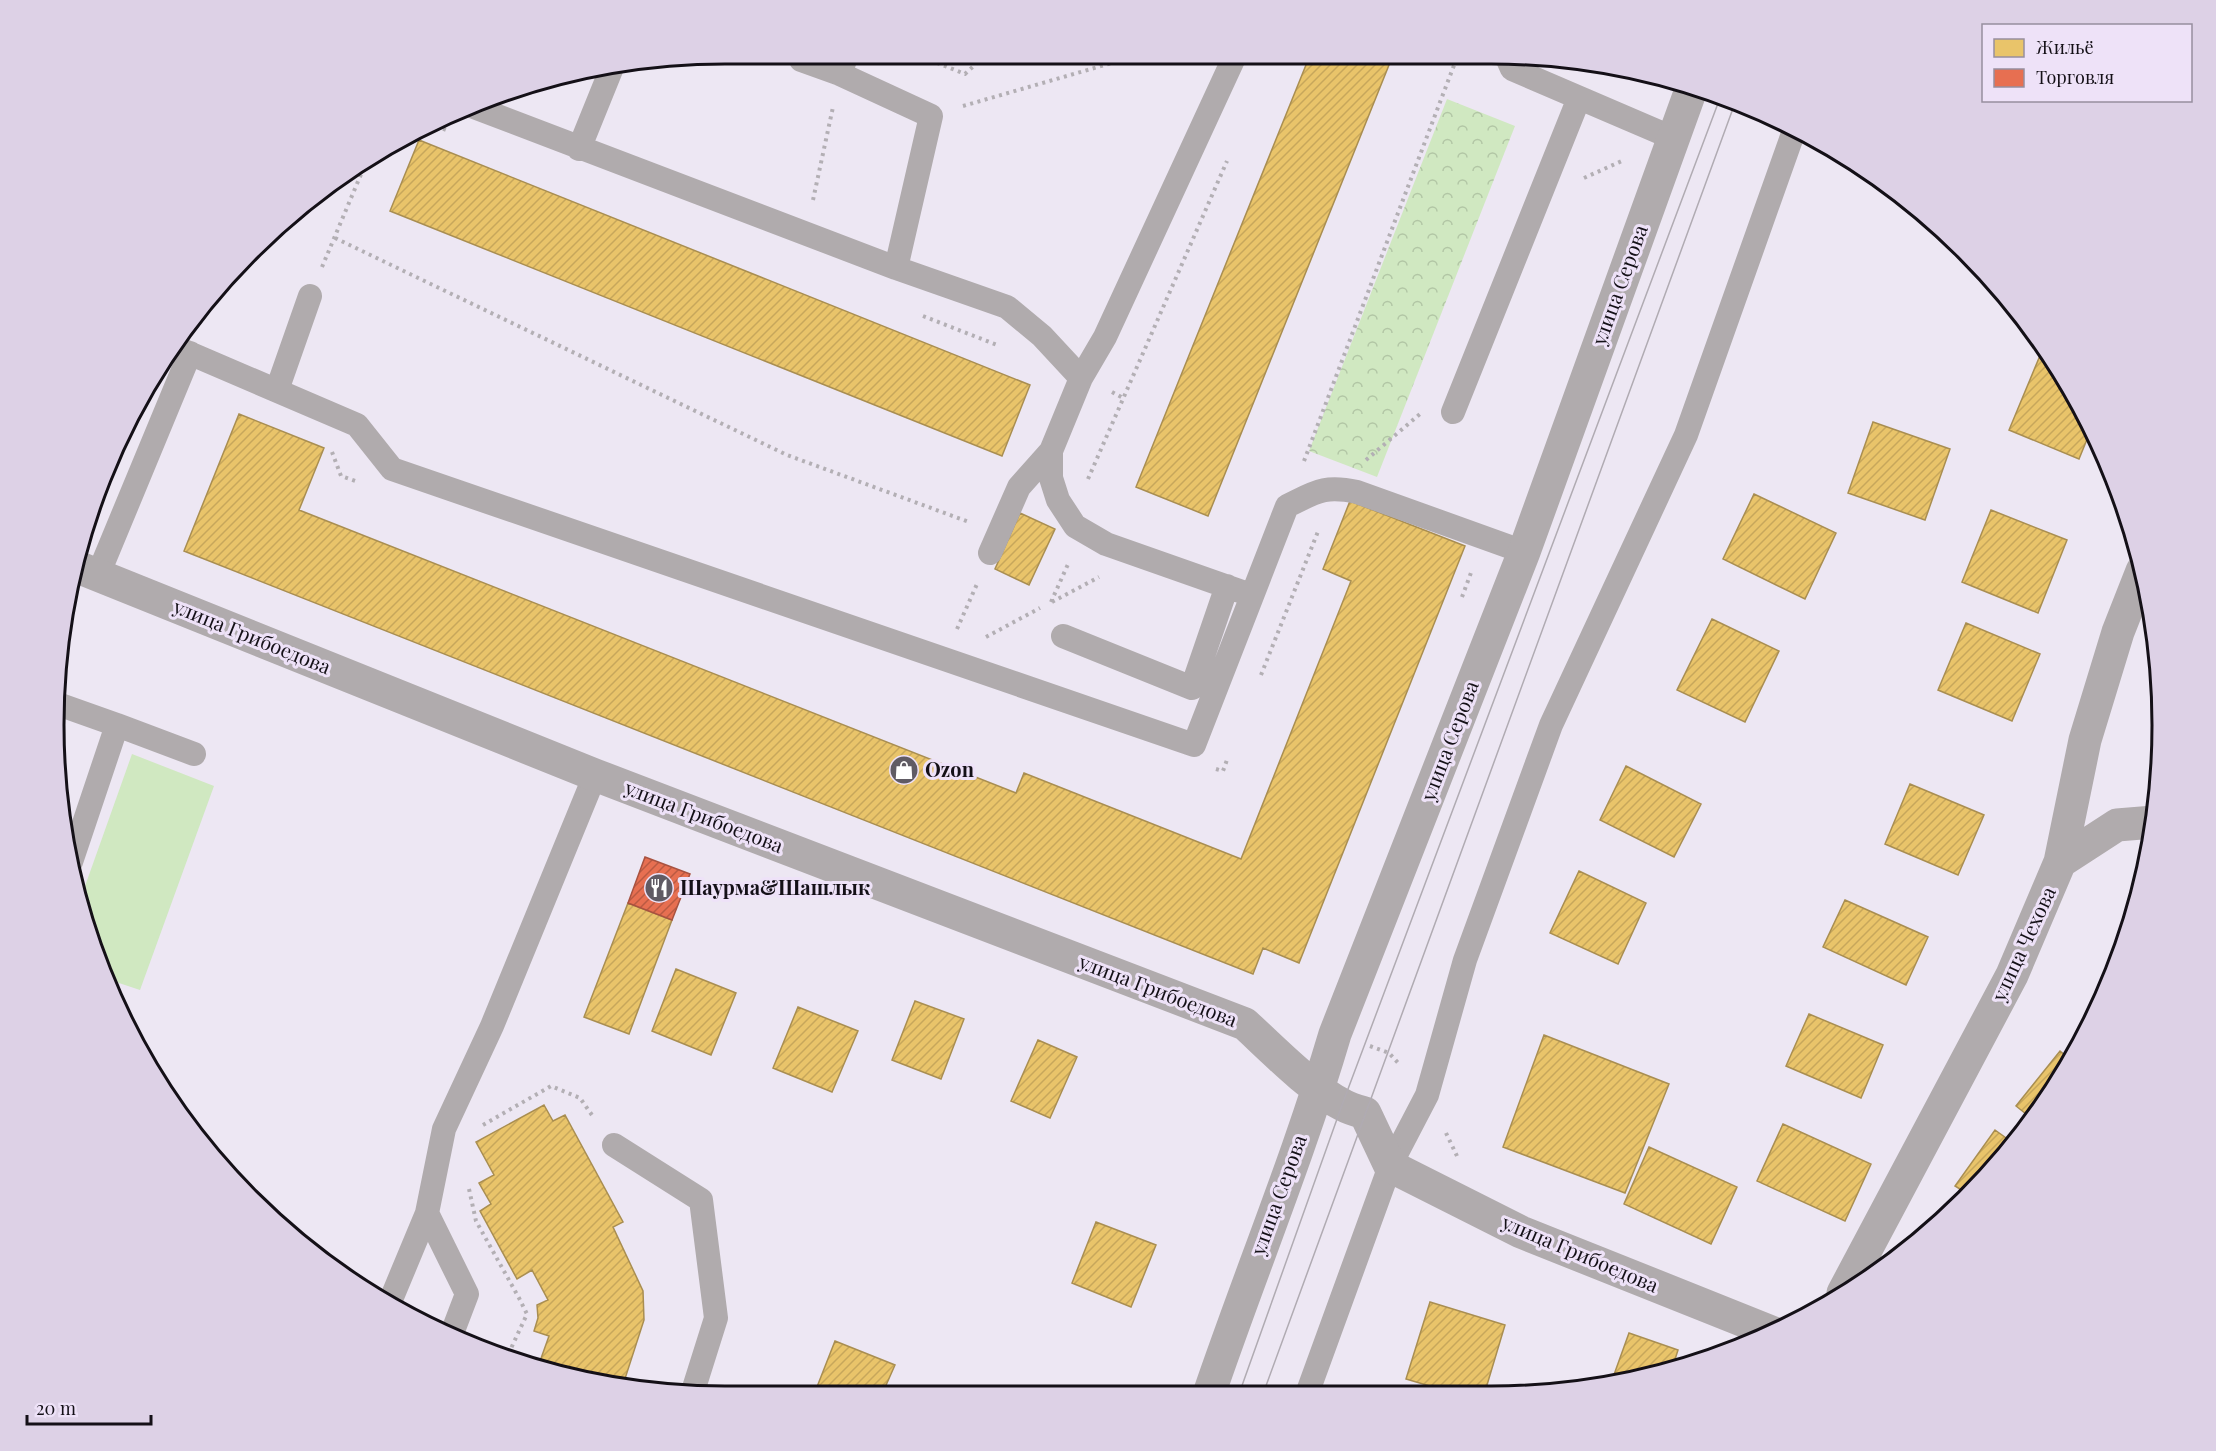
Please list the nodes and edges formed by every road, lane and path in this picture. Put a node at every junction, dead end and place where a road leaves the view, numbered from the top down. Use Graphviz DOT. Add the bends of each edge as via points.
graph roads {
  1 [pos="824,64"];
  2 [pos="940,64"];
  3 [pos="976,64"];
  4 [pos="1108,64"];
  5 [pos="1231,64"];
  6 [pos="1454,64"];
  7 [pos="1510,65"];
  8 [pos="842,67"];
  9 [pos="609,75"];
  10 [pos="1689,96"];
  11 [pos="1579,98"];
  12 [pos="484,111"];
  13 [pos="931,116"];
  14 [pos="1674,138"];
  15 [pos="1792,138"];
  16 [pos="579,149"];
  17 [pos="1228,158"];
  18 [pos="361,174"];
  19 [pos="1539,197"];
  20 [pos="805,234"];
  21 [pos="335,238"];
  22 [pos="896,268"];
  23 [pos="310,296"];
  24 [pos="183,350"];
  25 [pos="1081,378"];
  26 [pos="277,390"];
  27 [pos="1425,410"];
  28 [pos="1453,412"];
  29 [pos="1051,451"];
  30 [pos="1084,487"];
  31 [pos="1335,487"];
  32 [pos="1287,506"];
  33 [pos="995,543"];
  34 [pos="1524,552"];
  35 [pos="86,570"];
  36 [pos="2136,585"];
  37 [pos="1227,586"];
  38 [pos="1254,586"];
  39 [pos="1294,591"];
  40 [pos="1063,636"];
  41 [pos="65,706"];
  42 [pos="117,724"];
  43 [pos="194,754"];
  44 [pos="595,775"];
  45 [pos="2144,823"];
  46 [pos="76,847"];
  47 [pos="2061,862"];
  48 [pos="1319,1088"];
  49 [pos="479,1128"];
  50 [pos="614,1145"];
  51 [pos="1390,1166"];
  52 [pos="468,1186"];
  53 [pos="427,1213"];
  54 [pos="1850,1280"];
  55 [pos="392,1296"];
  56 [pos="454,1328"];
  57 [pos="1761,1328"];
  58 [pos="510,1350"];
  59 [pos="695,1385"];
  60 [pos="1212,1386"];
  61 [pos="1310,1386"];
  1 -- 8 [label="lane"];
  2 -- 3 [label="path" via="965,74"];
  4 -- 13 [label="path"];
  5 -- 25 [label="lane" via="1105,337"];
  6 -- 32 [label="path"];
  7 -- 11 [label="lane"];
  8 -- 13 [label="lane"];
  8 -- 20 [label="path"];
  9 -- 16 [label="lane"];
  10 -- 14 [label="street, улица Серова"];
  11 -- 14 [label="lane"];
  11 -- 19 [label="lane"];
  12 -- 16 [label="lane"];
  13 -- 22 [label="lane"];
  14 -- 19 [label="path"];
  14 -- 34 [label="street, улица Серова"];
  15 -- 51 [label="lane" via="1686,435 1551,724 1465,960 1427,1095"];
  16 -- 20 [label="lane"];
  17 -- 30 [label="path"];
  18 -- 21 [label="path"];
  19 -- 28 [label="lane"];
  20 -- 22 [label="lane"];
  21 -- 23 [label="path"];
  21 -- 33 [label="path" via="787,455"];
  22 -- 25 [label="lane" via="1007,307 1042,336"];
  23 -- 26 [label="lane"];
  24 -- 26 [label="lane"];
  24 -- 35 [label="lane"];
  25 -- 29 [label="lane"];
  26 -- 38 [label="lane" via="357,425 392,469 1194,745"];
  27 -- 31 [label="path"];
  29 -- 33 [label="lane" via="1020,487"];
  29 -- 37 [label="lane" via="1051,478 1058,500 1075,526 1106,544"];
  31 -- 32 [label="lane"];
  31 -- 34 [label="lane"];
  32 -- 38 [label="lane"];
  34 -- 48 [label="street, улица Серова" via="1335,1034"];
  35 -- 44 [label="street, улица Грибоедова"];
  36 -- 47 [label="street, улица Чехова" via="2085,740"];
  37 -- 38 [label="lane"];
  37 -- 40 [label="lane" via="1192,688"];
  38 -- 39 [label="path"];
  41 -- 42 [label="lane"];
  42 -- 43 [label="lane"];
  42 -- 46 [label="lane"];
  44 -- 48 [label="street, улица Грибоедова" via="1245,1024"];
  44 -- 53 [label="lane" via="492,1026 444,1129"];
  45 -- 47 [label="street" via="2117,825"];
  47 -- 54 [label="street, улица Чехова" via="2012,975"];
  48 -- 51 [label="street, улица Грибоедова" via="1342,1105 1365,1113"];
  48 -- 60 [label="street, улица Серова"];
  49 -- 50 [label="path" via="551,1086 580,1098"];
  50 -- 59 [label="lane" via="701,1200 716,1318"];
  51 -- 57 [label="street, улица Грибоедова" via="1521,1232"];
  51 -- 61 [label="lane"];
  52 -- 58 [label="path" via="476,1221 527,1314"];
  53 -- 55 [label="lane"];
  53 -- 56 [label="lane" via="467,1294"];
}
